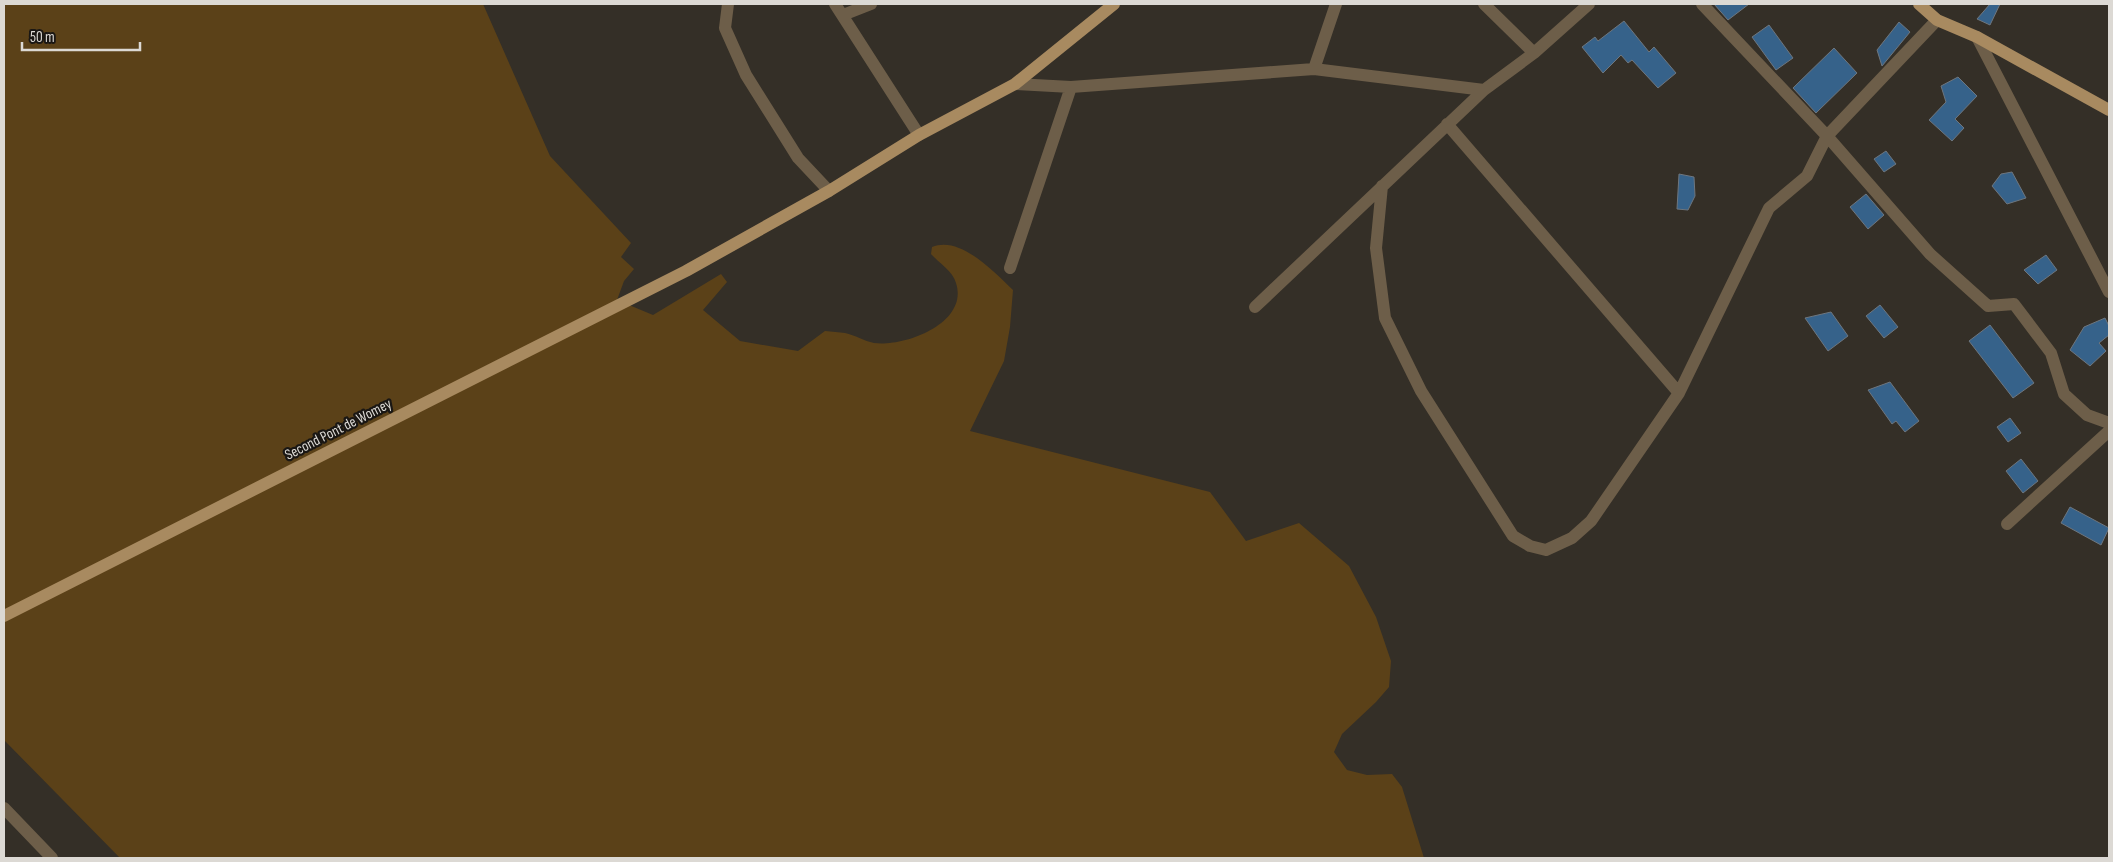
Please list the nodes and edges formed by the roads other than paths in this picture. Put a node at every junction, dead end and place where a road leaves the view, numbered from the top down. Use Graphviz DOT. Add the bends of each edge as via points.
graph roads {
  1 [pos="728,4"];
  2 [pos="835,4"];
  3 [pos="872,4"];
  4 [pos="1114,4"];
  5 [pos="1336,4"];
  6 [pos="1484,4"];
  7 [pos="1589,4"];
  8 [pos="1702,4"];
  9 [pos="1919,4"];
  10 [pos="843,15"];
  11 [pos="1937,20"];
  12 [pos="1978,37"];
  13 [pos="1534,53"];
  14 [pos="1314,69"];
  15 [pos="1015,84"];
  16 [pos="1071,87"];
  17 [pos="1484,90"];
  18 [pos="2109,110"];
  19 [pos="1447,124"];
  20 [pos="919,135"];
  21 [pos="1827,136"];
  22 [pos="1382,186"];
  23 [pos="829,191"];
  24 [pos="1010,268"];
  25 [pos="2109,292"];
  26 [pos="1255,307"];
  27 [pos="1679,392"];
  28 [pos="2109,423"];
  29 [pos="2109,431"];
  30 [pos="2007,524"];
  31 [pos="4,616"];
  32 [pos="4,808"];
  33 [pos="52,858"];
  1 -- 23 [label="street" via="725,28 746,75 798,158"];
  2 -- 10 [label="street"];
  3 -- 10 [label="street"];
  4 -- 15 [label="main road, Second Pont de Womey"];
  5 -- 14 [label="street"];
  6 -- 13 [label="street"];
  7 -- 13 [label="street"];
  8 -- 21 [label="street"];
  9 -- 11 [label="main road"];
  10 -- 20 [label="street"];
  11 -- 12 [label="main road"];
  11 -- 21 [label="street"];
  12 -- 18 [label="main road"];
  12 -- 25 [label="street"];
  13 -- 17 [label="street"];
  14 -- 16 [label="street"];
  14 -- 17 [label="street"];
  15 -- 16 [label="street"];
  15 -- 20 [label="main road, Second Pont de Womey"];
  16 -- 24 [label="street"];
  17 -- 19 [label="street"];
  19 -- 22 [label="street"];
  19 -- 27 [label="street"];
  20 -- 23 [label="main road, Second Pont de Womey"];
  21 -- 27 [label="street" via="1807,176 1769,208"];
  21 -- 28 [label="street" via="1930,254 1988,306 2014,304 2051,353 2064,394 2086,415"];
  22 -- 26 [label="street"];
  22 -- 27 [label="street" via="1376,248 1385,318 1421,391 1513,536 1530,546 1546,550 1572,538 1591,521"];
  23 -- 31 [label="main road, Second Pont de Womey" via="686,271"];
  29 -- 30 [label="street"];
  32 -- 33 [label="street"];
}
